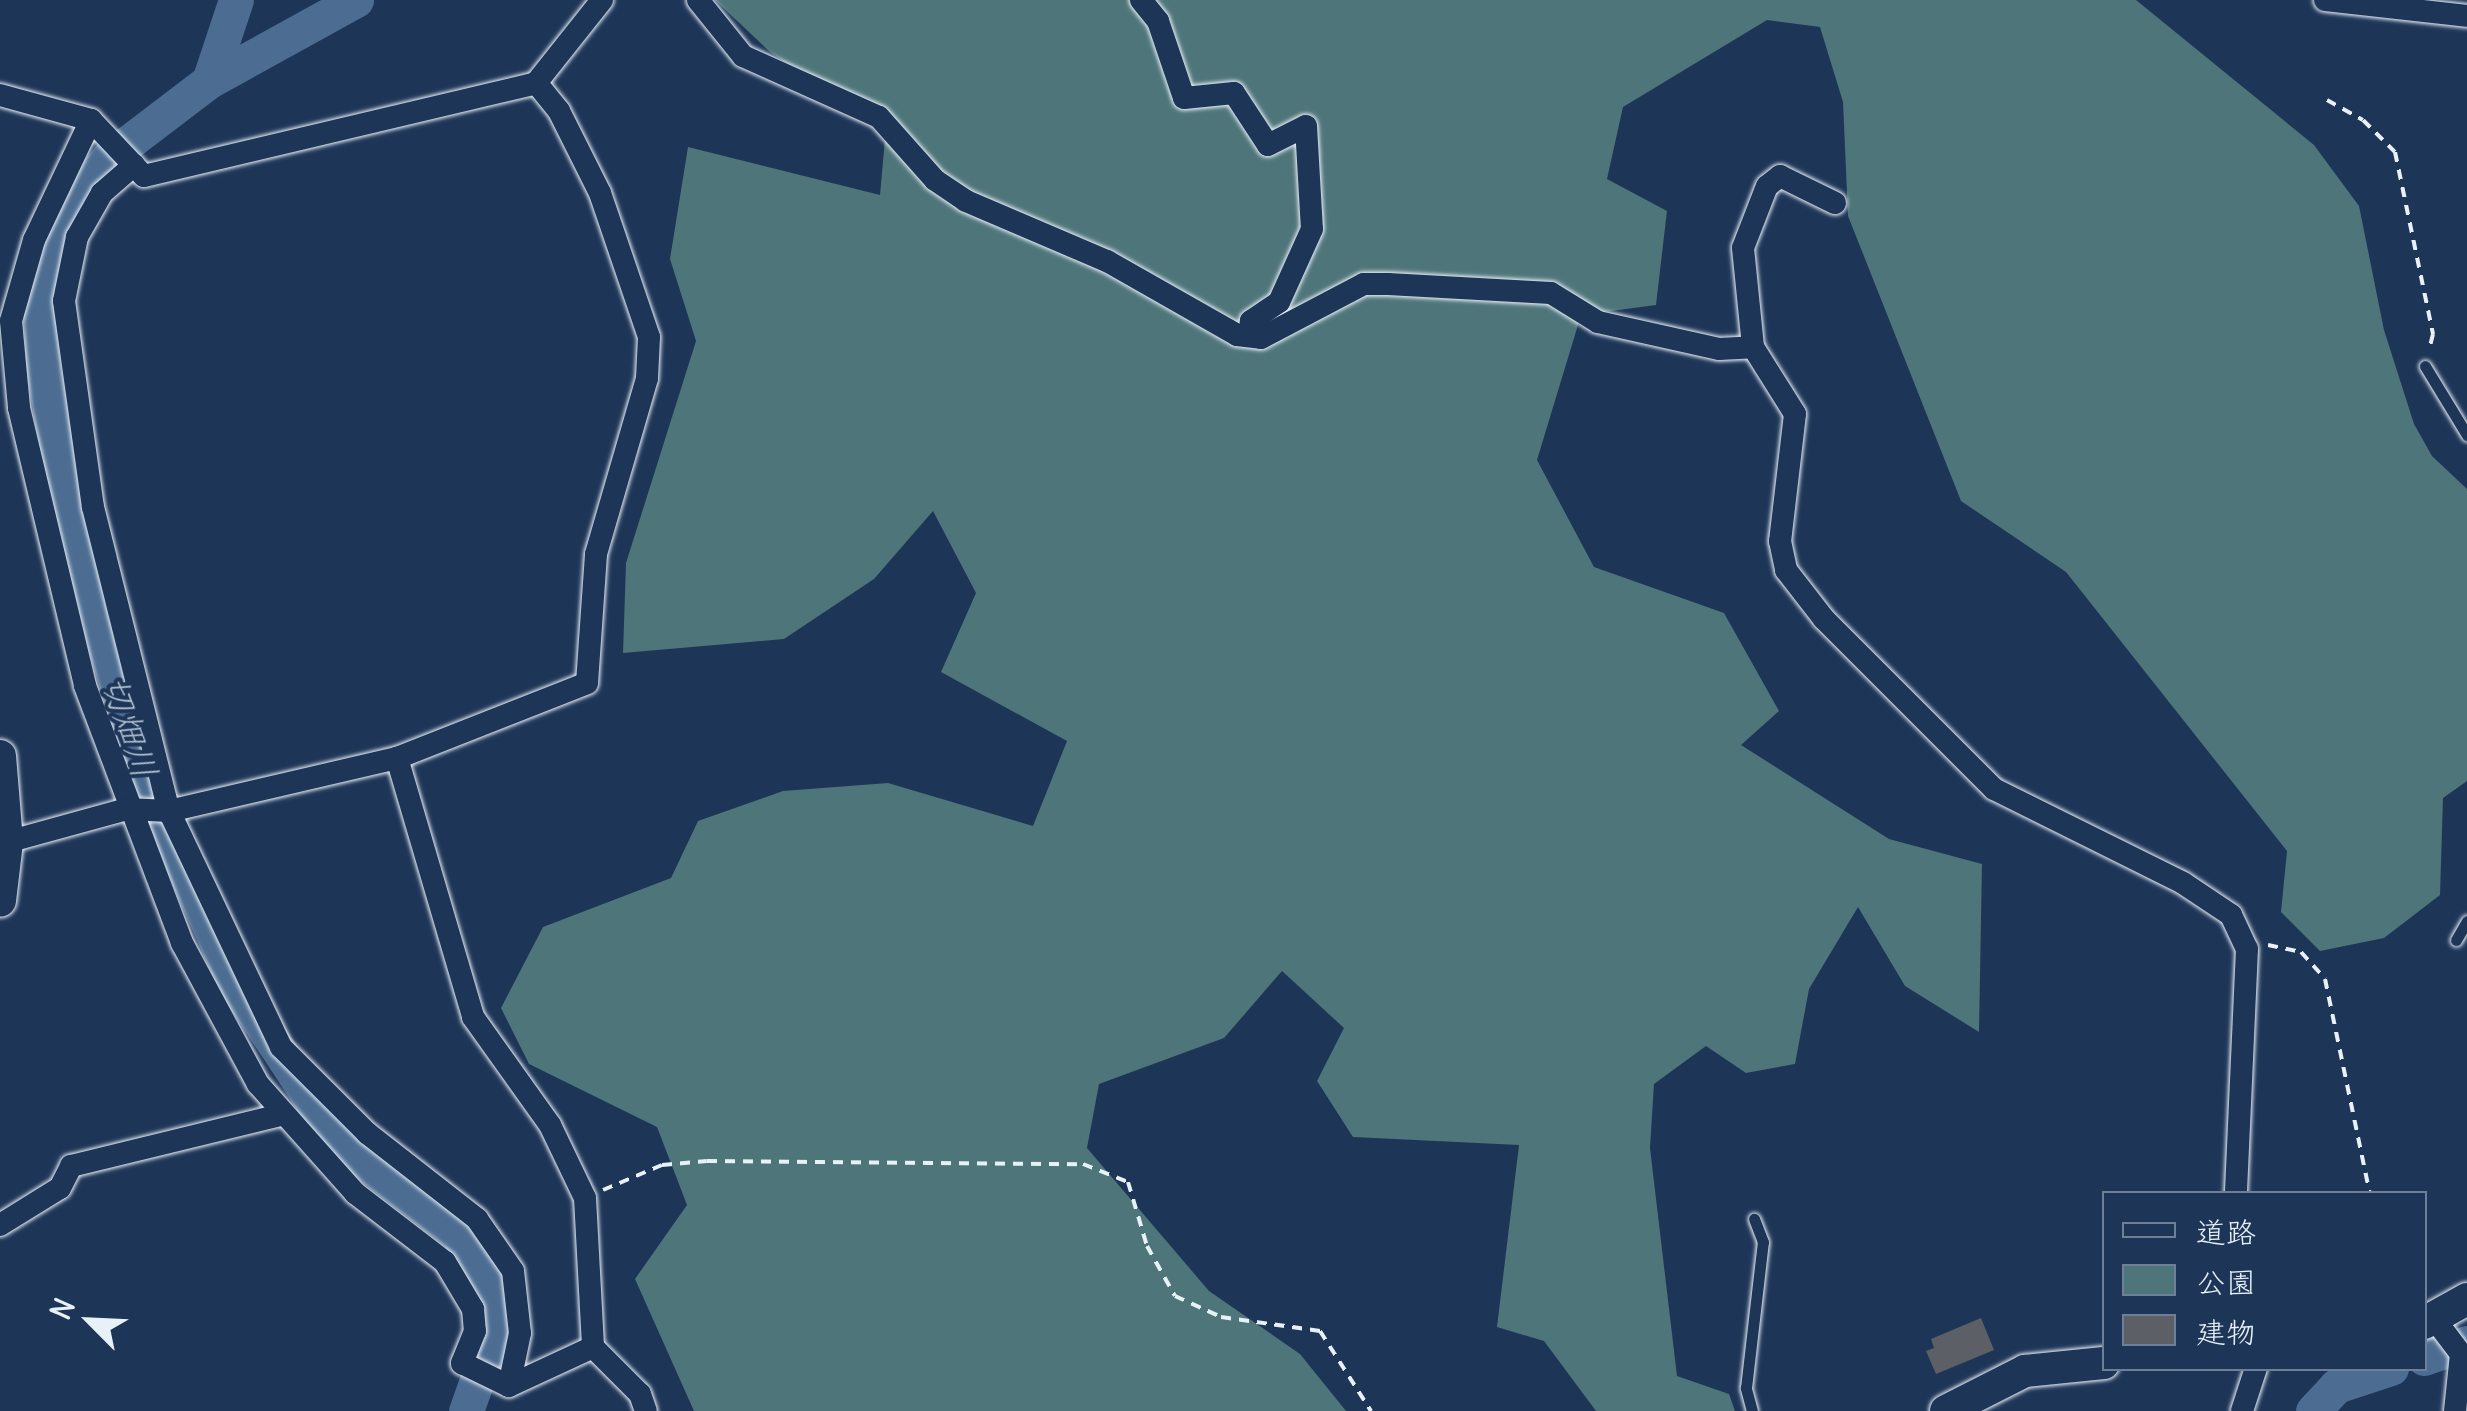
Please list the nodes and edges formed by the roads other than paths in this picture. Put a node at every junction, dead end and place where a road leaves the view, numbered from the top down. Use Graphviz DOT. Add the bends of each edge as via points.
graph roads {
  1 [pos="602,0"];
  2 [pos="698,0"];
  3 [pos="1141,0"];
  4 [pos="2326,0"];
  5 [pos="2451,10"];
  6 [pos="536,83"];
  7 [pos="0,95"];
  8 [pos="91,120"];
  9 [pos="134,164"];
  10 [pos="1835,204"];
  11 [pos="6,321"];
  12 [pos="1249,336"];
  13 [pos="1753,346"];
  14 [pos="2425,366"];
  15 [pos="2467,435"];
  16 [pos="0,756"];
  17 [pos="397,758"];
  18 [pos="127,809"];
  19 [pos="170,811"];
  20 [pos="6,842"];
  21 [pos="0,901"];
  22 [pos="2467,921"];
  23 [pos="2456,940"];
  24 [pos="280,1115"];
  25 [pos="2236,1191"];
  26 [pos="1754,1218"];
  27 [pos="0,1225"];
  28 [pos="2467,1300"];
  29 [pos="2430,1322"];
  30 [pos="593,1347"];
  31 [pos="2102,1363"];
  32 [pos="2255,1371"];
  33 [pos="509,1386"];
  34 [pos="646,1411"];
  35 [pos="1752,1411"];
  36 [pos="1946,1411"];
  37 [pos="2242,1411"];
  38 [pos="2455,1411"];
  1 -- 6 [label="street"];
  2 -- 12 [label="street" via="743,56 879,117 935,180 966,201 1107,261"];
  3 -- 12 [label="street" via="1158,21 1184,98 1234,93 1268,145 1306,126 1312,229 1279,302 1251,321"];
  4 -- 5 [label="street"];
  6 -- 9 [label="street" via="144,176"];
  6 -- 17 [label="street" via="559,111 600,193 649,337 647,378 596,554 592,663 586,682 564,694"];
  7 -- 8 [label="street"];
  8 -- 9 [label="street"];
  8 -- 11 [label="street" via="34,240"];
  9 -- 19 [label="street" via="102,194 77,237 64,301 93,507"];
  10 -- 13 [label="street" via="1795,179 1780,176 1767,186 1743,248"];
  11 -- 18 [label="street" via="46,537"];
  12 -- 13 [label="street" via="1261,338 1364,284 1388,284 1552,293 1598,322 1719,349"];
  13 -- 25 [label="street" via="1794,414 1780,542 1786,570 1824,618 1994,789 2209,898 2231,916 2244,944"];
  14 -- 15 [label="lane"];
  16 -- 20 [label="main road"];
  17 -- 19 [label="street"];
  17 -- 30 [label="street" via="473,1017 550,1125 585,1198"];
  18 -- 19 [label="street"];
  18 -- 20 [label="street"];
  18 -- 24 [label="street" via="182,943"];
  19 -- 33 [label="street" via="281,1048 368,1133 477,1219 513,1271 520,1333"];
  20 -- 21 [label="main road"];
  22 -- 23 [label="lane"];
  24 -- 27 [label="street" via="71,1166 60,1188"];
  24 -- 33 [label="street" via="356,1193 445,1262 472,1308 474,1331 462,1363"];
  26 -- 35 [label="lane" via="1763,1242 1746,1388"];
  28 -- 29 [label="main road"];
  29 -- 38 [label="street" via="2461,1354"];
  30 -- 33 [label="street"];
  30 -- 34 [label="street" via="640,1394"];
  31 -- 36 [label="main road" via="2025,1372"];
  32 -- 37 [label="street"];
}
